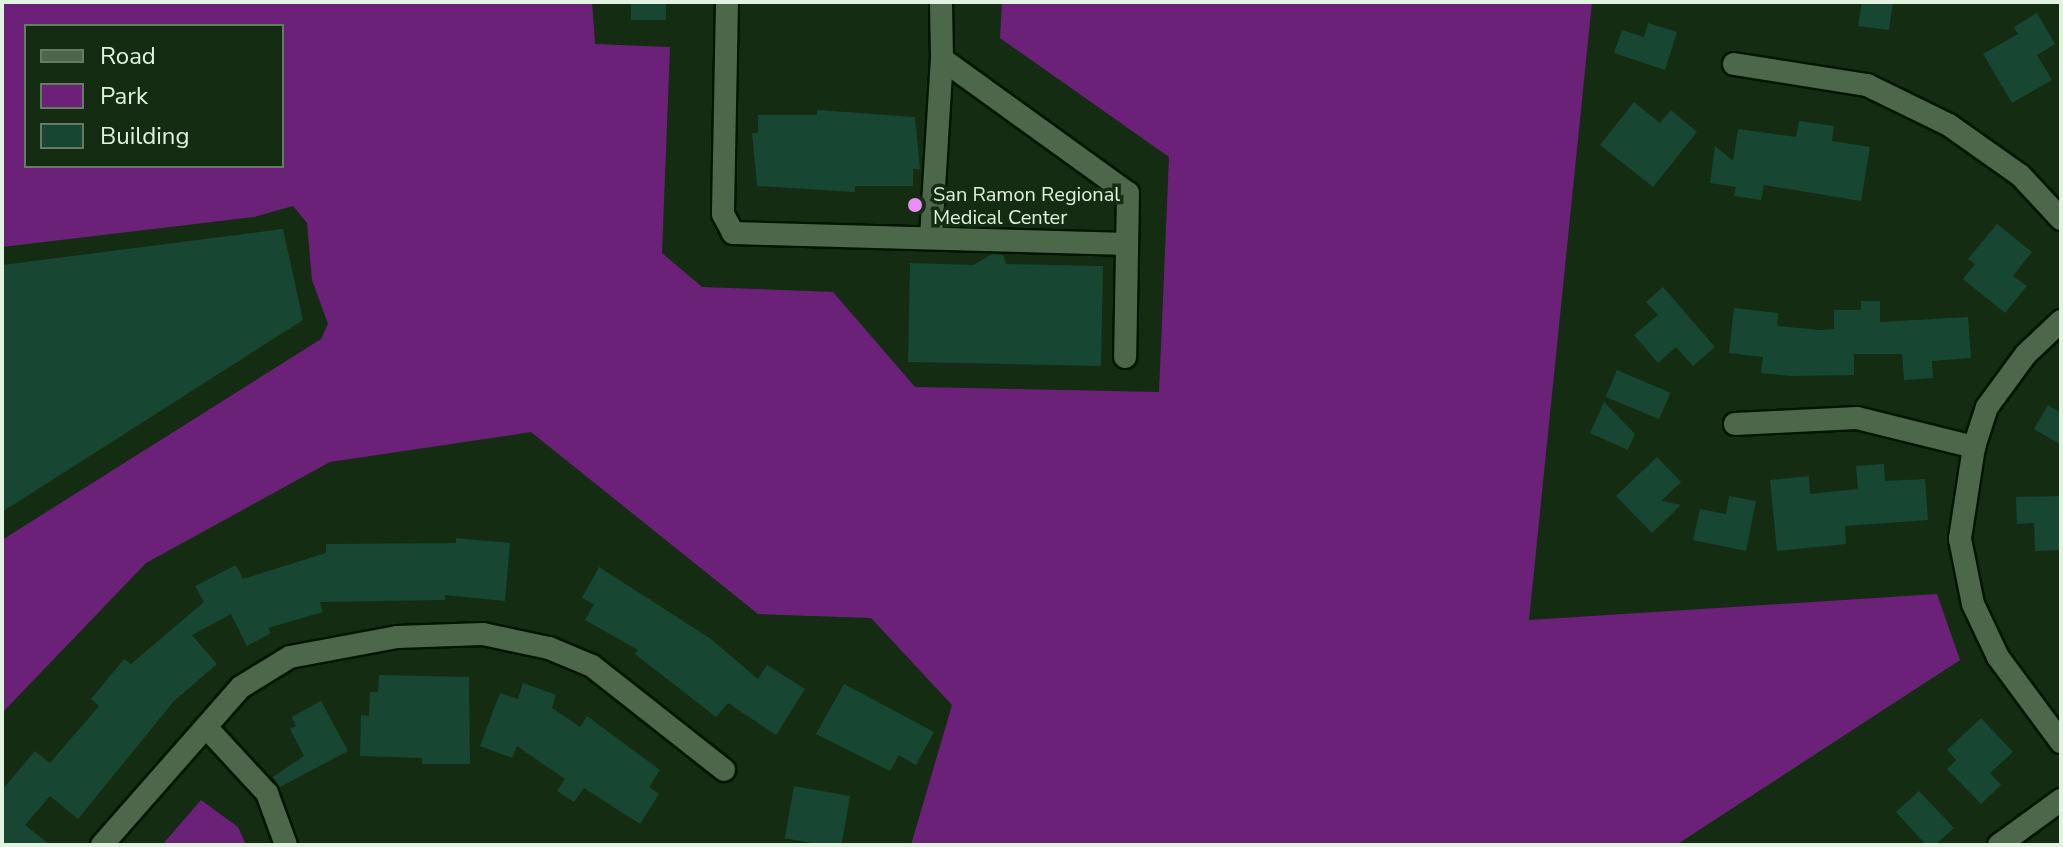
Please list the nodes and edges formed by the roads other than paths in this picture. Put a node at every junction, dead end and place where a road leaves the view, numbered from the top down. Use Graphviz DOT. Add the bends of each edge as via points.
graph roads {
  1 [pos="727,2"];
  2 [pos="941,2"];
  3 [pos="942,59"];
  4 [pos="1734,64"];
  5 [pos="2061,219"];
  6 [pos="931,237"];
  7 [pos="1127,244"];
  8 [pos="2061,321"];
  9 [pos="1125,357"];
  10 [pos="1735,424"];
  11 [pos="1974,447"];
  12 [pos="206,727"];
  13 [pos="2061,742"];
  14 [pos="724,770"];
  15 [pos="2061,800"];
  16 [pos="102,845"];
  17 [pos="286,845"];
  18 [pos="1999,845"];
  1 -- 6 [label="street" via="723,214 733,233"];
  2 -- 3 [label="street"];
  3 -- 6 [label="street"];
  3 -- 7 [label="street" via="1128,193"];
  4 -- 5 [label="street" via="1867,85 1949,125 2020,175"];
  6 -- 7 [label="street"];
  7 -- 9 [label="street"];
  8 -- 11 [label="street" via="2026,354 1987,407"];
  10 -- 11 [label="street" via="1857,418"];
  11 -- 13 [label="street" via="1960,539 1973,604 1998,657"];
  12 -- 14 [label="street" via="241,687 290,657 397,637 483,634 549,648 592,666"];
  12 -- 16 [label="street"];
  12 -- 17 [label="street" via="267,793"];
  15 -- 18 [label="street"];
}
